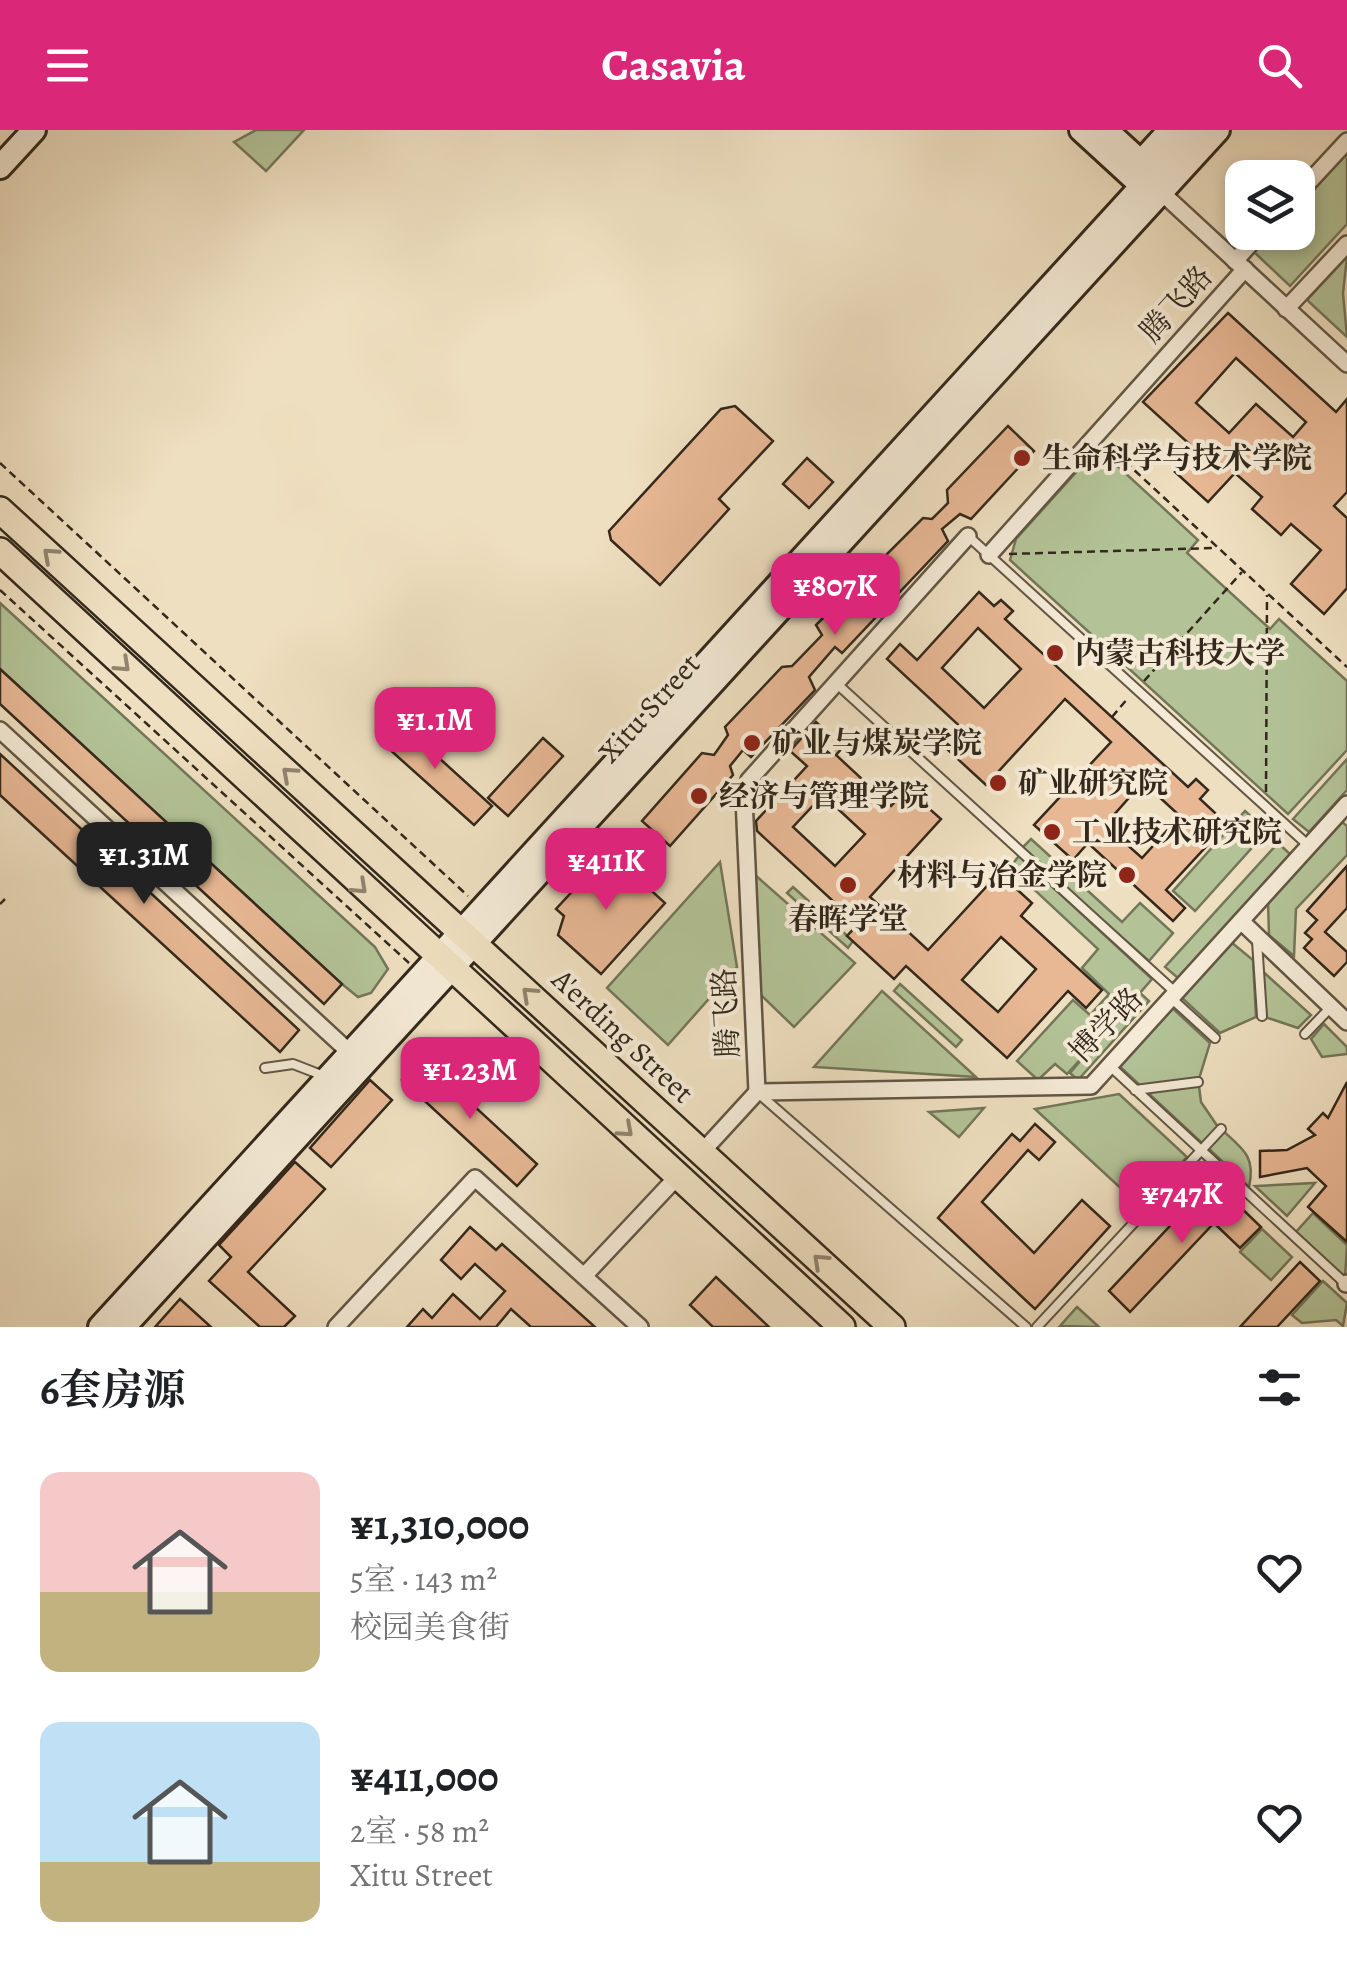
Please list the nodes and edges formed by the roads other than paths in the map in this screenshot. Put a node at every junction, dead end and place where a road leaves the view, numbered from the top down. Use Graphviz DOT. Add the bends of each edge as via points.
graph roads {
  1 [pos="34,130"];
  2 [pos="1081,130"];
  3 [pos="1106,130"];
  4 [pos="1170,130"];
  5 [pos="1193,130"];
  6 [pos="1218,130"];
  7 [pos="1347,140"];
  8 [pos="0,167"];
  9 [pos="1315,175"];
  10 [pos="1150,178"];
  11 [pos="1347,244"];
  12 [pos="1250,250"];
  13 [pos="1240,265"];
  14 [pos="1286,310"];
  15 [pos="1347,364"];
  16 [pos="0,510"];
  17 [pos="968,536"];
  18 [pos="0,551"];
  19 [pos="988,555"];
  20 [pos="836,683"];
  21 [pos="0,730"];
  22 [pos="1344,811"];
  23 [pos="1309,846"];
  24 [pos="1241,921"];
  25 [pos="1257,936"];
  26 [pos="469,938"];
  27 [pos="437,969"];
  28 [pos="1173,995"];
  29 [pos="1331,1007"];
  30 [pos="1262,1016"];
  31 [pos="1347,1022"];
  32 [pos="1305,1034"];
  33 [pos="1216,1038"];
  34 [pos="346,1048"];
  35 [pos="1110,1066"];
  36 [pos="265,1068"];
  37 [pos="328,1078"];
  38 [pos="1198,1082"];
  39 [pos="1136,1090"];
  40 [pos="757,1092"];
  41 [pos="1221,1129"];
  42 [pos="1202,1151"];
  43 [pos="702,1152"];
  44 [pos="678,1177"];
  45 [pos="584,1276"];
  46 [pos="1347,1284"];
  47 [pos="100,1327"];
  48 [pos="124,1327"];
  49 [pos="336,1327"];
  50 [pos="640,1327"];
  51 [pos="842,1327"];
  52 [pos="892,1327"];
  53 [pos="1026,1327"];
  54 [pos="1037,1327"];
  1 -- 8 [label="main road"];
  2 -- 10 [label="main road"];
  3 -- 10 [label="main road"];
  4 -- 10 [label="main road"];
  5 -- 10 [label="main road, Xitu Street"];
  6 -- 10 [label="main road, Xitu Street"];
  7 -- 9 [label="street"];
  10 -- 13 [label="street"];
  10 -- 26 [label="main road, Xitu Street"];
  10 -- 26 [label="main road, Xitu Street" via="484,910"];
  11 -- 14 [label="street"];
  12 -- 13 [label="street, 腾飞路"];
  13 -- 14 [label="street"];
  13 -- 19 [label="street, 腾飞路"];
  14 -- 15 [label="street"];
  26 -- 16 [label="main road, A'erding Street, one-way"];
  17 -- 19 [label="lane"];
  17 -- 20 [label="street, 腾飞路"];
  18 -- 27 [label="main road, one-way"];
  19 -- 23 [label="lane"];
  20 -- 28 [label="lane"];
  20 -- 40 [label="street, 腾飞路" via="749,780 744,798"];
  21 -- 34 [label="street"];
  22 -- 23 [label="street, 博学路"];
  23 -- 24 [label="street, 博学路"];
  24 -- 25 [label="street"];
  24 -- 28 [label="street, 博学路"];
  25 -- 29 [label="street"];
  25 -- 30 [label="lane"];
  26 -- 27 [label="main road, Xitu Street"];
  43 -- 26 [label="main road, A'erding Street, one-way"];
  27 -- 37 [label="main road, Xitu Street"];
  27 -- 44 [label="main road, one-way"];
  27 -- 48 [label="main road, Xitu Street"];
  28 -- 33 [label="lane"];
  28 -- 35 [label="street, 博学路"];
  29 -- 31 [label="street"];
  29 -- 32 [label="lane"];
  35 -- 39 [label="lane"];
  35 -- 40 [label="street, 博学路" via="1091,1086"];
  36 -- 37 [label="lane" via="293,1064"];
  37 -- 47 [label="main road, Xitu Street"];
  38 -- 39 [label="lane"];
  39 -- 42 [label="lane"];
  40 -- 43 [label="street"];
  40 -- 53 [label="lane"];
  41 -- 42 [label="lane"];
  42 -- 46 [label="lane"];
  42 -- 54 [label="lane"];
  52 -- 43 [label="main road, A'erding Street, one-way"];
  44 -- 45 [label="street"];
  44 -- 51 [label="main road"];
  45 -- 49 [label="street" via="474,1178"];
  45 -- 50 [label="street"];
}
